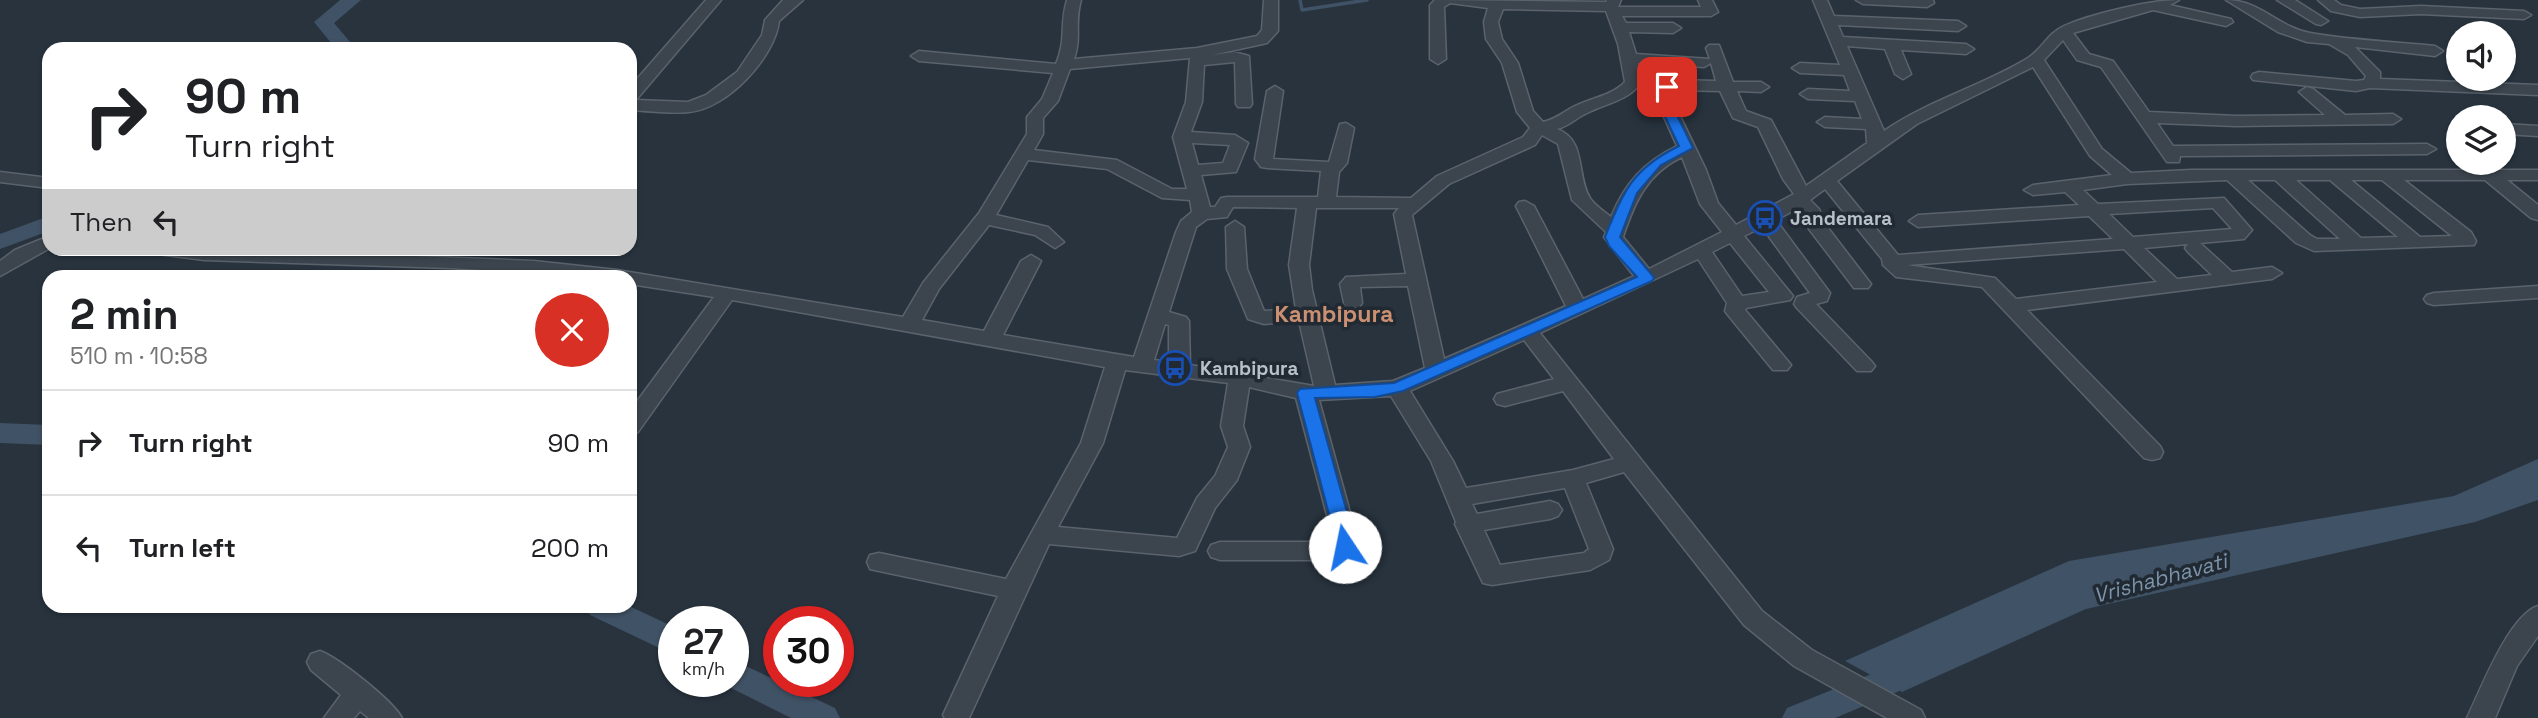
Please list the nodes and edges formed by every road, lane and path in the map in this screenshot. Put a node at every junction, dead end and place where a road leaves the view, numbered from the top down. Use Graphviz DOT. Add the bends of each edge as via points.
graph roads {
  1 [pos="714,0"];
  2 [pos="796,0"];
  3 [pos="1074,0"];
  4 [pos="1271,0"];
  5 [pos="1446,0"];
  6 [pos="1454,0"];
  7 [pos="1704,0"];
  8 [pos="1820,0"];
  9 [pos="1863,0"];
  10 [pos="1926,0"];
  11 [pos="2172,0"];
  12 [pos="2233,0"];
  13 [pos="2284,0"];
  14 [pos="2325,0"];
  15 [pos="2501,0"];
  16 [pos="2148,3"];
  17 [pos="1497,4"];
  18 [pos="1945,9"];
  19 [pos="1615,11"];
  20 [pos="2531,17"];
  21 [pos="1828,20"];
  22 [pos="2321,21"];
  23 [pos="2226,22"];
  24 [pos="1958,26"];
  25 [pos="1673,29"];
  26 [pos="2283,29"];
  27 [pos="2064,32"];
  28 [pos="2235,37"];
  29 [pos="2333,40"];
  30 [pos="1836,41"];
  31 [pos="1892,45"];
  32 [pos="1943,48"];
  33 [pos="2435,51"];
  34 [pos="919,57"];
  35 [pos="1629,58"];
  36 [pos="1438,59"];
  37 [pos="2036,61"];
  38 [pos="1952,64"];
  39 [pos="1063,67"];
  40 [pos="1800,68"];
  41 [pos="1849,71"];
  42 [pos="1903,74"];
  43 [pos="2259,77"];
  44 [pos="2370,83"];
  45 [pos="1726,86"];
  46 [pos="1761,87"];
  47 [pos="637,89"];
  48 [pos="2538,90"];
  49 [pos="1275,91"];
  50 [pos="2307,92"];
  51 [pos="1808,94"];
  52 [pos="2353,95"];
  53 [pos="1860,96"];
  54 [pos="1244,104"];
  55 [pos="637,105"];
  56 [pos="2145,117"];
  57 [pos="2340,119"];
  58 [pos="1825,122"];
  59 [pos="1873,124"];
  60 [pos="1346,128"];
  61 [pos="1539,128"];
  62 [pos="2516,130"];
  63 [pos="2538,131"];
  64 [pos="1182,137"];
  65 [pos="1876,145"];
  66 [pos="1686,148"];
  67 [pos="2427,149"];
  68 [pos="1024,154"];
  69 [pos="1330,170"];
  70 [pos="1190,171"];
  71 [pos="2334,175"];
  72 [pos="2386,175"];
  73 [pos="2446,175"];
  74 [pos="2489,175"];
  75 [pos="2516,175"];
  76 [pos="2538,175"];
  77 [pos="2281,176"];
  78 [pos="0,177"];
  79 [pos="2234,177"];
  80 [pos="2127,179"];
  81 [pos="1826,180"];
  82 [pos="42,182"];
  83 [pos="2068,186"];
  84 [pos="2033,190"];
  85 [pos="1802,197"];
  86 [pos="1317,203"];
  87 [pos="1199,204"];
  88 [pos="1415,204"];
  89 [pos="1525,206"];
  90 [pos="2095,210"];
  91 [pos="2538,214"];
  92 [pos="985,218"];
  93 [pos="1765,218"];
  94 [pos="1918,221"];
  95 [pos="1235,227"];
  96 [pos="1615,230"];
  97 [pos="1733,234"];
  98 [pos="1055,242"];
  99 [pos="2416,243"];
  100 [pos="2131,244"];
  101 [pos="42,245"];
  102 [pos="2358,245"];
  103 [pos="2195,248"];
  104 [pos="1701,250"];
  105 [pos="281,256"];
  106 [pos="408,256"];
  107 [pos="499,256"];
  108 [pos="327,259"];
  109 [pos="1031,261"];
  110 [pos="1891,261"];
  111 [pos="0,270"];
  112 [pos="311,270"];
  113 [pos="578,270"];
  114 [pos="2272,273"];
  115 [pos="1646,278"];
  116 [pos="2227,278"];
  117 [pos="637,279"];
  118 [pos="1417,280"];
  119 [pos="1861,284"];
  120 [pos="2172,285"];
  121 [pos="2538,292"];
  122 [pos="727,293"];
  123 [pos="2434,299"];
  124 [pos="1352,303"];
  125 [pos="1737,303"];
  126 [pos="2012,306"];
  127 [pos="1578,309"];
  128 [pos="1308,314"];
  129 [pos="1157,316"];
  130 [pos="911,325"];
  131 [pos="1528,331"];
  132 [pos="990,340"];
  133 [pos="1117,362"];
  134 [pos="1142,365"];
  135 [pos="1780,365"];
  136 [pos="1864,366"];
  137 [pos="1180,369"];
  138 [pos="1436,372"];
  139 [pos="1240,378"];
  140 [pos="1567,383"];
  141 [pos="1397,387"];
  142 [pos="1316,392"];
  143 [pos="1504,399"];
  144 [pos="637,417"];
  145 [pos="2152,452"];
  146 [pos="1629,463"];
  147 [pos="1573,478"];
  148 [pos="1458,498"];
  149 [pos="1550,510"];
  150 [pos="1467,524"];
  151 [pos="1042,534"];
  152 [pos="1220,551"];
  153 [pos="878,562"];
  154 [pos="1014,590"];
  155 [pos="2538,616"];
  156 [pos="320,662"];
  157 [pos="358,693"];
  158 [pos="957,715"];
  159 [pos="338,718"];
  160 [pos="388,718"];
  161 [pos="1911,718"];
  162 [pos="2481,718"];
  1 -- 47 [label="street"];
  2 -- 55 [label="street" via="776,13 770,35 743,75 712,98 690,107"];
  3 -- 39 [label="street" via="1068,20 1072,43"];
  4 -- 39 [label="street" via="1270,32 1262,40 1196,53"];
  5 -- 36 [label="street" via="1437,5"];
  6 -- 17 [label="street"];
  7 -- 19 [label="street" via="1711,12"];
  8 -- 21 [label="street"];
  9 -- 10 [label="street"];
  11 -- 16 [label="street"];
  12 -- 26 [label="street"];
  13 -- 22 [label="street"];
  14 -- 20 [label="street" via="2336,8 2360,13 2428,10"];
  15 -- 20 [label="street"];
  16 -- 23 [label="street"];
  16 -- 27 [label="street"];
  17 -- 19 [label="street"];
  17 -- 61 [label="street" via="1491,24 1495,41 1510,63 1525,112"];
  18 -- 24 [label="street"];
  19 -- 25 [label="street"];
  19 -- 35 [label="street"];
  21 -- 24 [label="street"];
  21 -- 30 [label="street"];
  23 -- 26 [label="street"];
  23 -- 28 [label="street"];
  24 -- 32 [label="street" via="1971,50"];
  26 -- 29 [label="street"];
  27 -- 37 [label="street"];
  27 -- 56 [label="street" via="2083,57 2107,64"];
  29 -- 33 [label="street"];
  29 -- 44 [label="street" via="2353,52 2374,75"];
  30 -- 31 [label="street"];
  30 -- 41 [label="street"];
  31 -- 32 [label="street"];
  31 -- 42 [label="street"];
  32 -- 38 [label="street"];
  34 -- 39 [label="street"];
  35 -- 45 [label="street" via="1709,55"];
  35 -- 61 [label="street" via="1633,83 1623,93 1561,123"];
  37 -- 65 [label="street" via="1911,120"];
  37 -- 80 [label="street" via="2096,152"];
  39 -- 68 [label="street" via="1050,101 1035,117 1036,131"];
  40 -- 41 [label="street"];
  41 -- 53 [label="street"];
  43 -- 44 [label="street" via="2356,86"];
  44 -- 48 [label="street"];
  45 -- 46 [label="street"];
  45 -- 66 [label="street" via="1665,88 1662,97"];
  45 -- 85 [label="street" via="1741,116 1765,124"];
  49 -- 69 [label="street" via="1264,159"];
  50 -- 57 [label="street"];
  51 -- 53 [label="street"];
  52 -- 57 [label="street" via="2387,119"];
  53 -- 59 [label="street"];
  54 -- 64 [label="street" via="1243,59 1198,60 1194,102"];
  56 -- 57 [label="street"];
  56 -- 67 [label="street" via="2171,155"];
  58 -- 59 [label="street"];
  59 -- 65 [label="street"];
  60 -- 69 [label="street" via="1338,163"];
  61 -- 88 [label="street" via="1529,141 1443,180"];
  61 -- 96 [label="street" via="1566,142 1581,200"];
  62 -- 63 [label="street"];
  64 -- 70 [label="street"];
  64 -- 70 [label="street" via="1239,143 1230,168"];
  65 -- 81 [label="street"];
  66 -- 96 [label="street" via="1657,162 1630,192"];
  66 -- 97 [label="street" via="1709,204"];
  68 -- 87 [label="street" via="1111,164 1168,194"];
  68 -- 92 [label="street"];
  69 -- 86 [label="street"];
  70 -- 87 [label="street"];
  71 -- 72 [label="street"];
  71 -- 77 [label="street"];
  71 -- 99 [label="street"];
  72 -- 73 [label="street"];
  72 -- 99 [label="street" via="2467,241"];
  74 -- 91 [label="street"];
  75 -- 76 [label="street"];
  77 -- 79 [label="street"];
  77 -- 102 [label="street"];
  78 -- 82 [label="street"];
  79 -- 80 [label="street"];
  79 -- 102 [label="street" via="2308,242"];
  80 -- 83 [label="street"];
  81 -- 85 [label="street"];
  81 -- 110 [label="street"];
  83 -- 84 [label="street"];
  83 -- 90 [label="street"];
  85 -- 93 [label="street"];
  85 -- 119 [label="street" via="1814,213 1816,225"];
  86 -- 87 [label="street" via="1227,202 1221,213"];
  86 -- 88 [label="street"];
  86 -- 128 [label="street" via="1299,265"];
  87 -- 129 [label="street"];
  88 -- 118 [label="street" via="1403,214"];
  89 -- 127 [label="street"];
  90 -- 94 [label="street"];
  90 -- 100 [label="street"];
  90 -- 100 [label="street" via="2218,202 2243,230 2237,235"];
  92 -- 98 [label="street" via="1041,231"];
  92 -- 130 [label="street" via="930,287"];
  93 -- 97 [label="street"];
  93 -- 136 [label="street" via="1821,293 1804,304"];
  95 -- 128 [label="street" via="1237,269 1255,314 1264,318"];
  96 -- 115 [label="street" via="1614,243"];
  97 -- 104 [label="street"];
  97 -- 125 [label="street" via="1783,295"];
  99 -- 102 [label="street"];
  100 -- 110 [label="street"];
  100 -- 120 [label="street"];
  101 -- 111 [label="street"];
  103 -- 116 [label="street"];
  104 -- 115 [label="street"];
  104 -- 125 [label="street"];
  105 -- 108 [label="street"];
  106 -- 108 [label="street"];
  107 -- 113 [label="street"];
  108 -- 112 [label="street"];
  109 -- 132 [label="street"];
  110 -- 126 [label="street" via="1903,273 1917,277 1983,280"];
  114 -- 116 [label="street"];
  115 -- 127 [label="street"];
  116 -- 120 [label="street"];
  117 -- 122 [label="street"];
  118 -- 124 [label="street" via="1353,281"];
  118 -- 138 [label="street"];
  120 -- 126 [label="street"];
  121 -- 123 [label="street"];
  122 -- 130 [label="street"];
  122 -- 144 [label="street"];
  125 -- 135 [label="street" via="1735,311"];
  126 -- 145 [label="street"];
  127 -- 131 [label="street"];
  128 -- 142 [label="street"];
  129 -- 134 [label="street"];
  129 -- 137 [label="street" via="1179,321"];
  130 -- 132 [label="street"];
  131 -- 138 [label="street"];
  131 -- 140 [label="street"];
  132 -- 133 [label="street"];
  133 -- 134 [label="street"];
  133 -- 151 [label="street" via="1092,443"];
  134 -- 137 [label="street"];
  137 -- 139 [label="street"];
  138 -- 141 [label="street"];
  139 -- 142 [label="street"];
  139 -- 151 [label="street" via="1232,426 1239,447 1186,545"];
  140 -- 143 [label="street"];
  140 -- 146 [label="street"];
  141 -- 142 [label="street"];
  141 -- 148 [label="street" via="1423,427"];
  142 -- 152 [label="street" via="1345,547 1338,551"];
  146 -- 147 [label="street"];
  146 -- 161 [label="street" via="1753,618 1803,658"];
  147 -- 148 [label="street"];
  147 -- 150 [label="street" via="1601,549 1597,558 1492,576"];
  148 -- 150 [label="street"];
  149 -- 150 [label="street"];
  151 -- 154 [label="street"];
  153 -- 154 [label="street"];
  154 -- 158 [label="street"];
  155 -- 162 [label="street" via="2506,662"];
  156 -- 157 [label="street"];
  157 -- 159 [label="street"];
  157 -- 160 [label="street"];
}
